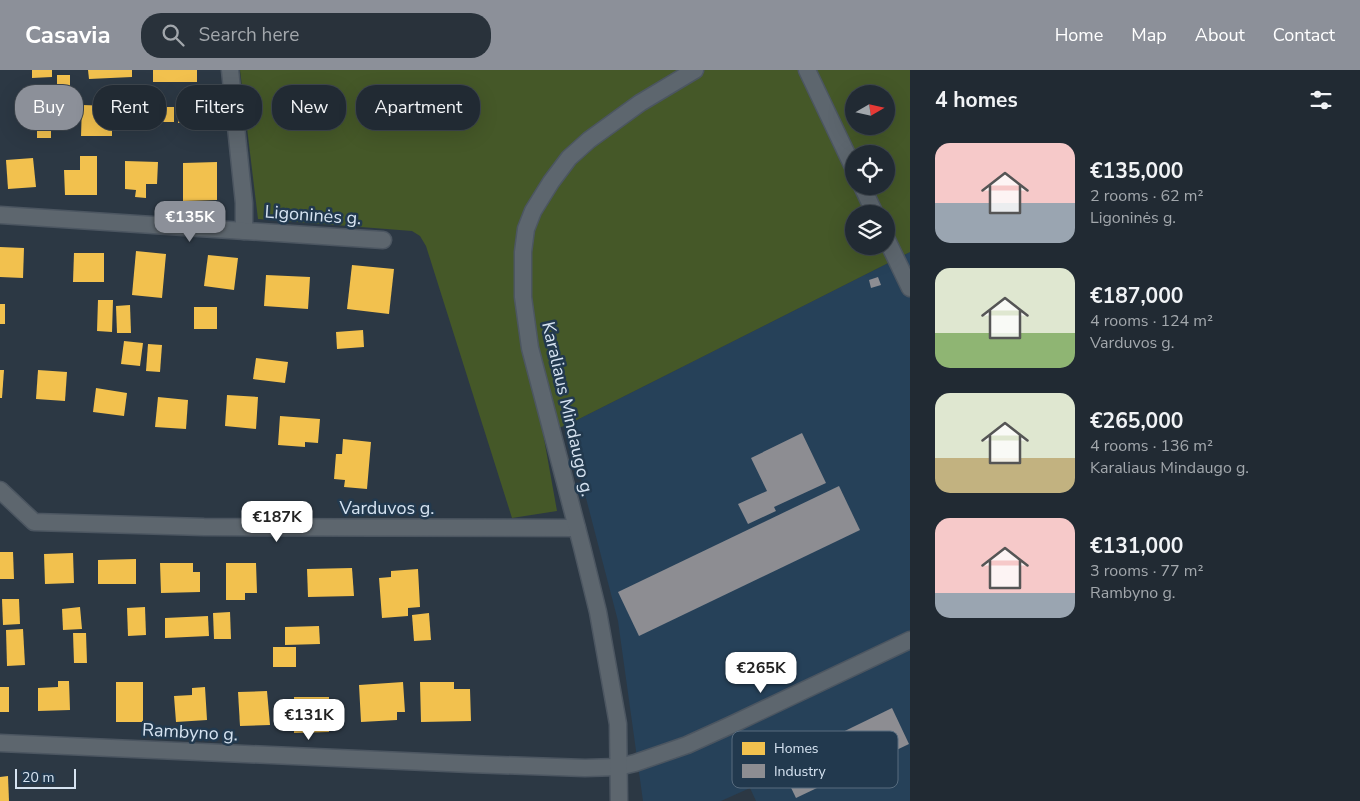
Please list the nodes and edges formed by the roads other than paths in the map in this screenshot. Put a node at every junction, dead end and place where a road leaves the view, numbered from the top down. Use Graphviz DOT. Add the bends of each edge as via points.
graph roads {
  1 [pos="230,70"];
  2 [pos="695,70"];
  3 [pos="807,70"];
  4 [pos="845,150"];
  5 [pos="0,215"];
  6 [pos="244,231"];
  7 [pos="383,240"];
  8 [pos="894,255"];
  9 [pos="910,288"];
  10 [pos="0,490"];
  11 [pos="577,528"];
  12 [pos="910,640"];
  13 [pos="0,743"];
  14 [pos="618,767"];
  15 [pos="619,801"];
  1 -- 6 [label="street"];
  2 -- 11 [label="street, Karaliaus Mindaugo g." via="640,103 569,158 542,195 526,229 524,297 530,348"];
  3 -- 4 [label="street"];
  5 -- 6 [label="street, Ligoninės g."];
  6 -- 7 [label="street, Ligoninės g."];
  8 -- 9 [label="street"];
  10 -- 11 [label="street, Varduvos g." via="34,522 214,527"];
  11 -- 14 [label="street, Karaliaus Mindaugo g." via="598,612 618,724"];
  12 -- 14 [label="street, Rambyno g." via="687,745"];
  13 -- 14 [label="street, Rambyno g." via="460,764"];
  14 -- 15 [label="street, Karaliaus Mindaugo g."];
}
